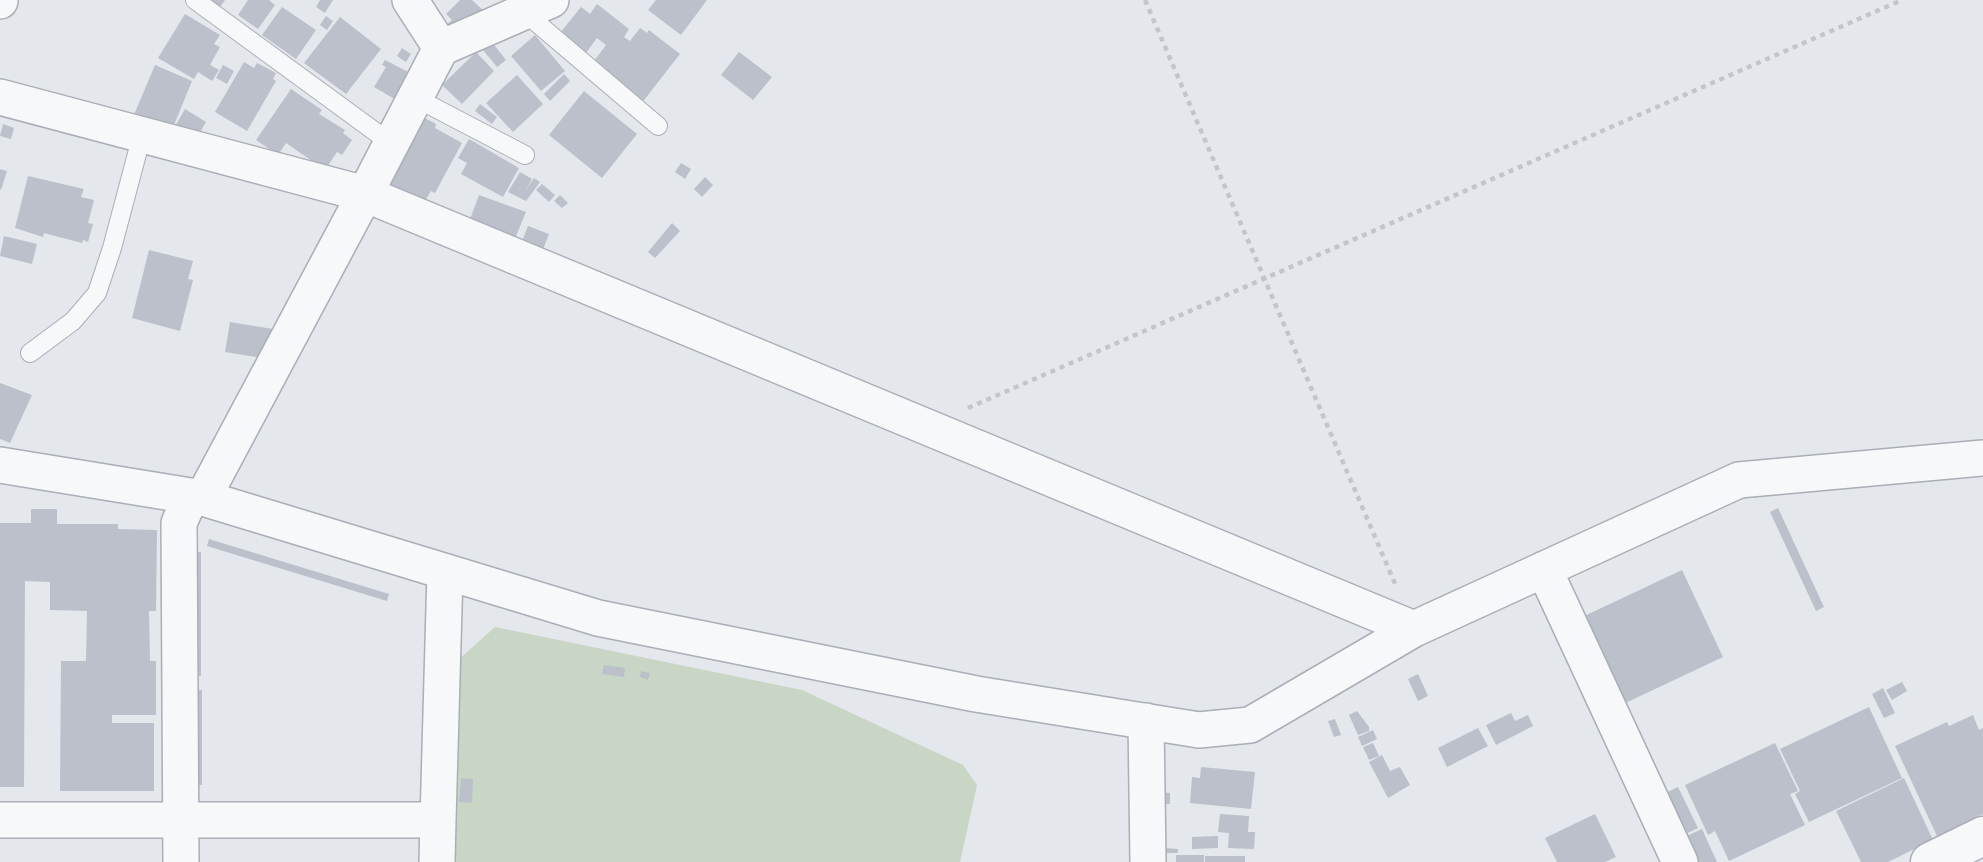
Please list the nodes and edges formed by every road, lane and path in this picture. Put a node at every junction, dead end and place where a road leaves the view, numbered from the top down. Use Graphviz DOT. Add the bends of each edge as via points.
graph roads {
  1 [pos="195,0"];
  2 [pos="410,0"];
  3 [pos="1145,0"];
  4 [pos="1902,0"];
  5 [pos="538,6"];
  6 [pos="441,48"];
  7 [pos="0,97"];
  8 [pos="416,98"];
  9 [pos="658,126"];
  10 [pos="142,135"];
  11 [pos="392,144"];
  12 [pos="525,155"];
  13 [pos="365,194"];
  14 [pos="1264,278"];
  15 [pos="30,354"];
  16 [pos="926,426"];
  17 [pos="1983,458"];
  18 [pos="0,465"];
  19 [pos="197,497"];
  20 [pos="1544,569"];
  21 [pos="445,572"];
  22 [pos="1414,629"];
  23 [pos="1146,721"];
  24 [pos="181,819"];
  25 [pos="0,820"];
  26 [pos="438,820"];
  27 [pos="1983,836"];
  28 [pos="181,862"];
  29 [pos="437,862"];
  30 [pos="1148,862"];
  31 [pos="1680,862"];
  32 [pos="1930,862"];
  1 -- 11 [label="lane"];
  2 -- 6 [label="street"];
  3 -- 14 [label="path"];
  4 -- 14 [label="path"];
  5 -- 6 [label="street"];
  5 -- 9 [label="lane"];
  6 -- 8 [label="street"];
  7 -- 10 [label="street"];
  8 -- 11 [label="street"];
  8 -- 12 [label="lane"];
  10 -- 13 [label="street"];
  10 -- 15 [label="lane" via="97,293 73,321"];
  11 -- 13 [label="street"];
  13 -- 16 [label="street"];
  13 -- 19 [label="street"];
  14 -- 16 [label="path"];
  14 -- 22 [label="path"];
  16 -- 22 [label="street"];
  17 -- 20 [label="street" via="1740,481"];
  18 -- 19 [label="street"];
  19 -- 21 [label="street"];
  19 -- 24 [label="street" via="179,523"];
  20 -- 22 [label="street"];
  20 -- 31 [label="street"];
  21 -- 23 [label="street" via="598,618 975,694"];
  21 -- 26 [label="street"];
  22 -- 23 [label="street" via="1250,725 1199,730"];
  23 -- 30 [label="street"];
  24 -- 25 [label="street"];
  24 -- 26 [label="street"];
  24 -- 28 [label="street"];
  26 -- 29 [label="street"];
  27 -- 32 [label="street"];
}
